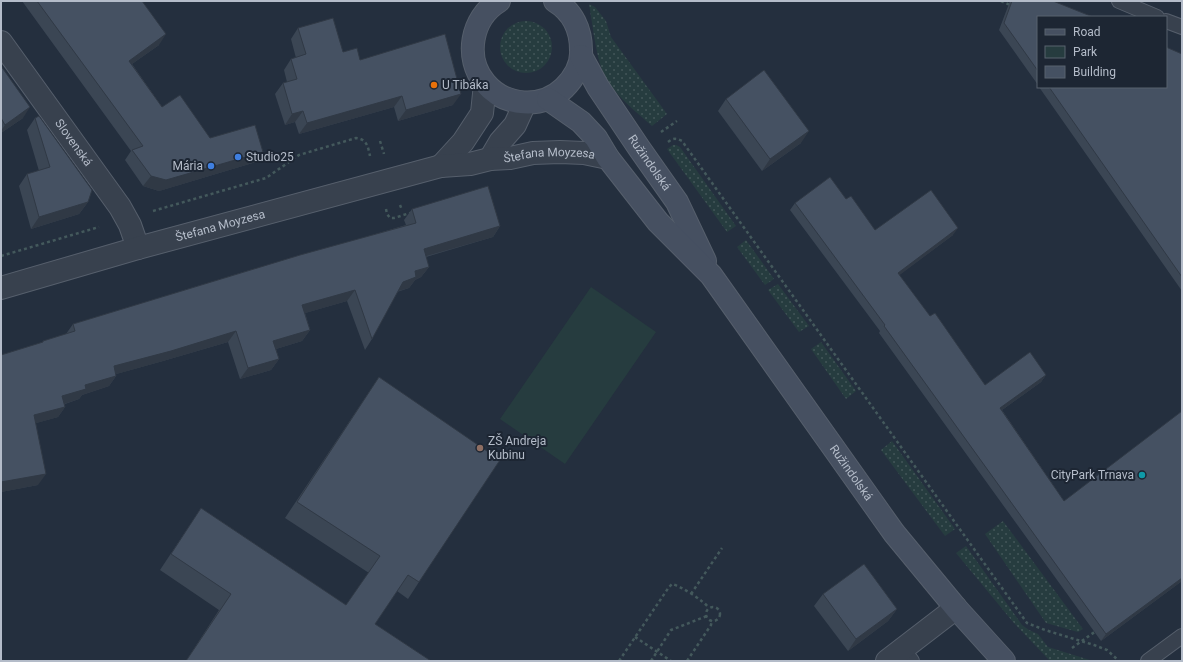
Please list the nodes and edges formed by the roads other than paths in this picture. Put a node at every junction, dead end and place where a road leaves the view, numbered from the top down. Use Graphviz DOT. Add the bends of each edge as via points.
graph roads {
  1 [pos="472,1"];
  2 [pos="499,1"];
  3 [pos="556,1"];
  4 [pos="1119,1"];
  5 [pos="1155,16"];
  6 [pos="1167,21"];
  7 [pos="478,23"];
  8 [pos="1182,27"];
  9 [pos="1,42"];
  10 [pos="581,56"];
  11 [pos="485,84"];
  12 [pos="548,99"];
  13 [pos="525,103"];
  14 [pos="608,158"];
  15 [pos="490,159"];
  16 [pos="441,166"];
  17 [pos="138,248"];
  18 [pos="711,275"];
  19 [pos="1,288"];
  20 [pos="956,608"];
  21 [pos="1182,636"];
  22 [pos="901,657"];
  23 [pos="1004,661"];
  24 [pos="1148,661"];
  1 -- 7 [label="main road"];
  2 -- 7 [label="main road"];
  3 -- 10 [label="main road" via="568,11 576,24 581,40"];
  4 -- 5 [label="lane"];
  6 -- 8 [label="lane"];
  7 -- 11 [label="main road" via="473,35 472,48 478,73"];
  9 -- 17 [label="street, Slovenská" via="120,207"];
  10 -- 12 [label="main road" via="570,82"];
  10 -- 18 [label="main road, Ružindolská" via="598,87 677,202"];
  11 -- 13 [label="main road" via="510,100"];
  11 -- 16 [label="street" via="482,113 463,142"];
  12 -- 13 [label="main road"];
  12 -- 14 [label="main road, Ružindolská" via="581,122 596,138"];
  13 -- 15 [label="street, Štefana Moyzesa" via="515,125 500,142"];
  14 -- 15 [label="street, Štefana Moyzesa" via="560,152"];
  14 -- 18 [label="main road, Ružindolská" via="658,222"];
  15 -- 16 [label="street, Štefana Moyzesa" via="470,164"];
  16 -- 17 [label="street, Štefana Moyzesa"];
  17 -- 19 [label="street, Štefana Moyzesa"];
  18 -- 20 [label="main road, Ružindolská" via="894,533"];
  20 -- 22 [label="street"];
  20 -- 23 [label="main road, Ružindolská"];
  21 -- 24 [label="lane"];
}
